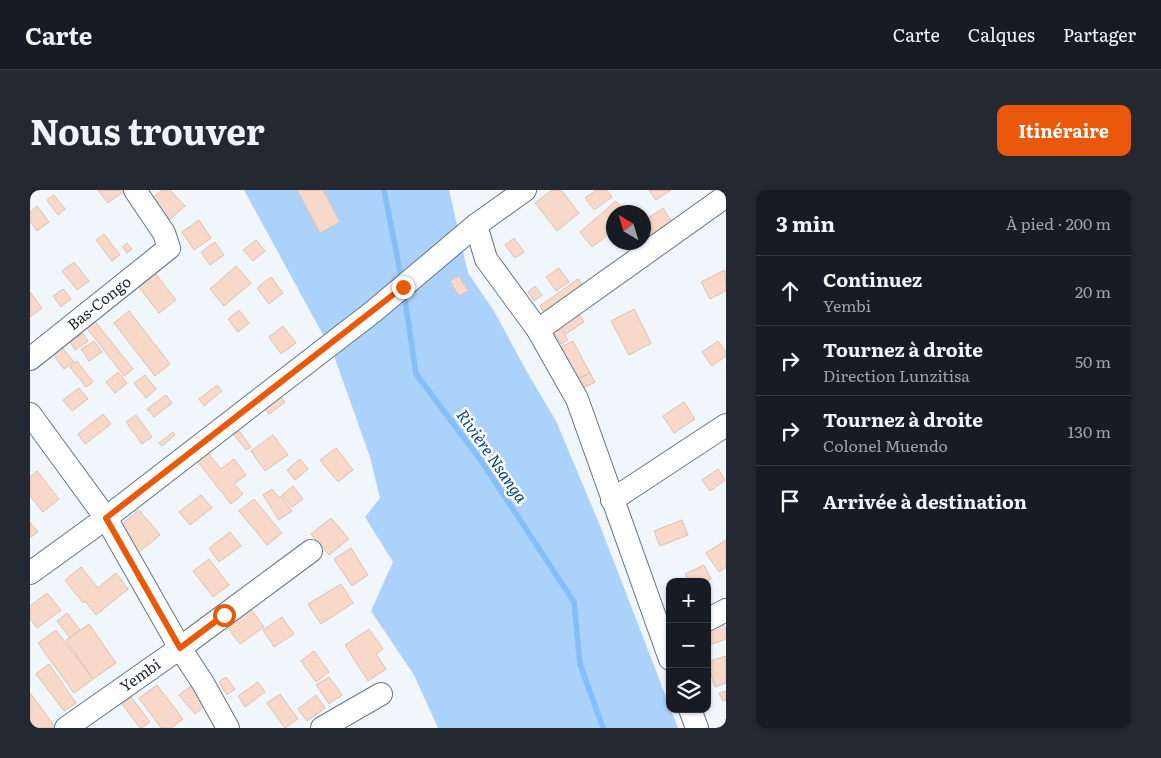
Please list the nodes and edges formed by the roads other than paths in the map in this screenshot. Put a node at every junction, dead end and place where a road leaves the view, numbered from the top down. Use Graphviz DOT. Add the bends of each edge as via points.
graph roads {
  1 [pos="135,190"];
  2 [pos="525,190"];
  3 [pos="726,196"];
  4 [pos="476,225"];
  5 [pos="538,330"];
  6 [pos="30,359"];
  7 [pos="30,414"];
  8 [pos="726,425"];
  9 [pos="612,500"];
  10 [pos="106,518"];
  11 [pos="311,551"];
  12 [pos="30,573"];
  13 [pos="726,610"];
  14 [pos="711,618"];
  15 [pos="666,642"];
  16 [pos="180,648"];
  17 [pos="381,694"];
  18 [pos="691,713"];
  19 [pos="66,728"];
  20 [pos="228,728"];
  21 [pos="322,728"];
  22 [pos="697,728"];
  1 -- 6 [label="street, Bas-Congo" via="164,233 169,248"];
  2 -- 4 [label="street"];
  3 -- 5 [label="street"];
  4 -- 5 [label="street" via="486,259"];
  4 -- 10 [label="street" via="374,311"];
  5 -- 9 [label="street" via="577,399"];
  7 -- 10 [label="street"];
  8 -- 9 [label="street"];
  9 -- 15 [label="street"];
  10 -- 12 [label="street"];
  10 -- 16 [label="street"];
  11 -- 16 [label="street, Yembi"];
  13 -- 14 [label="street"];
  16 -- 19 [label="street, Yembi"];
  16 -- 20 [label="street"];
  17 -- 21 [label="street"];
  18 -- 22 [label="street"];
}
